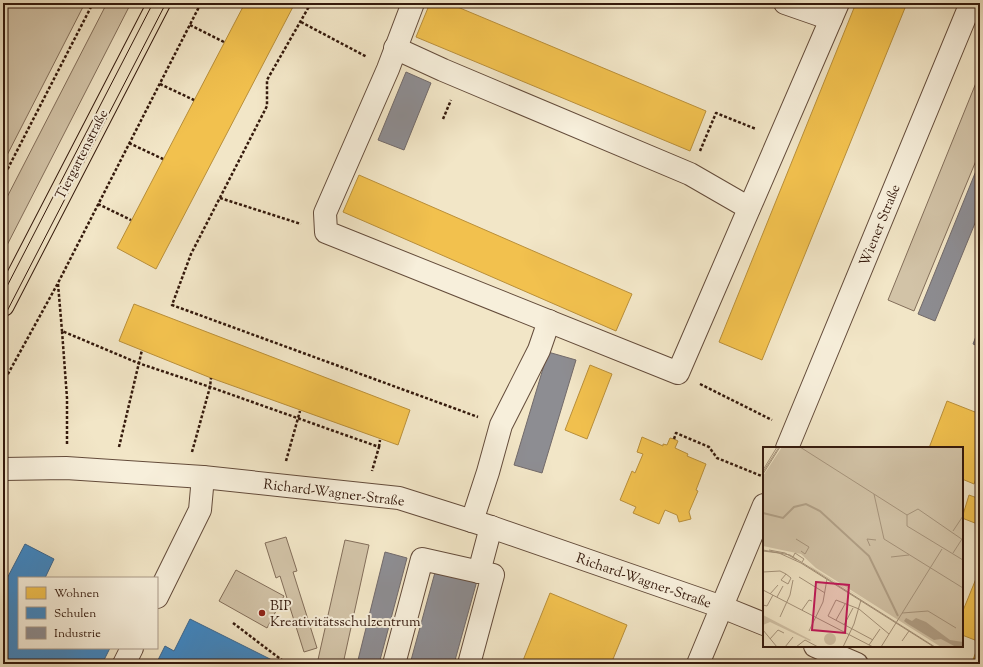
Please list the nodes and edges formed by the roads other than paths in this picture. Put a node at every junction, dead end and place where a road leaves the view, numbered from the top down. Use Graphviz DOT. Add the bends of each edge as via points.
graph roads {
  1 [pos="159,3"];
  2 [pos="413,3"];
  3 [pos="785,3"];
  4 [pos="971,3"];
  5 [pos="834,11"];
  6 [pos="395,48"];
  7 [pos="749,208"];
  8 [pos="3,305"];
  9 [pos="549,321"];
  10 [pos="791,440"];
  11 [pos="3,469"];
  12 [pos="194,476"];
  13 [pos="763,507"];
  14 [pos="481,524"];
  15 [pos="479,572"];
  16 [pos="158,595"];
  17 [pos="722,607"];
  18 [pos="763,624"];
  19 [pos="817,647"];
  20 [pos="132,649"];
  21 [pos="124,664"];
  22 [pos="394,664"];
  23 [pos="469,664"];
  24 [pos="698,664"];
  25 [pos="857,664"];
  1 -- 8 [label="main road, Tiergartenstraße"];
  2 -- 6 [label="street"];
  3 -- 5 [label="street"];
  4 -- 10 [label="street, Wiener Straße"];
  5 -- 7 [label="street"];
  6 -- 7 [label="street" via="690,174"];
  6 -- 9 [label="street" via="325,213 326,232"];
  7 -- 9 [label="street" via="678,373"];
  9 -- 14 [label="street" via="539,350 501,425 488,472"];
  11 -- 12 [label="street, Richard-Wagner-Straße" via="66,468"];
  12 -- 14 [label="street, Richard-Wagner-Straße" via="399,498"];
  12 -- 16 [label="street" via="200,510"];
  13 -- 17 [label="street"];
  14 -- 15 [label="street"];
  14 -- 17 [label="street, Richard-Wagner-Straße"];
  15 -- 22 [label="street" via="422,559"];
  15 -- 23 [label="street" via="493,575"];
  17 -- 18 [label="street, Richard-Wagner-Straße"];
  17 -- 24 [label="street"];
  19 -- 25 [label="street"];
  20 -- 21 [label="street"];
}
